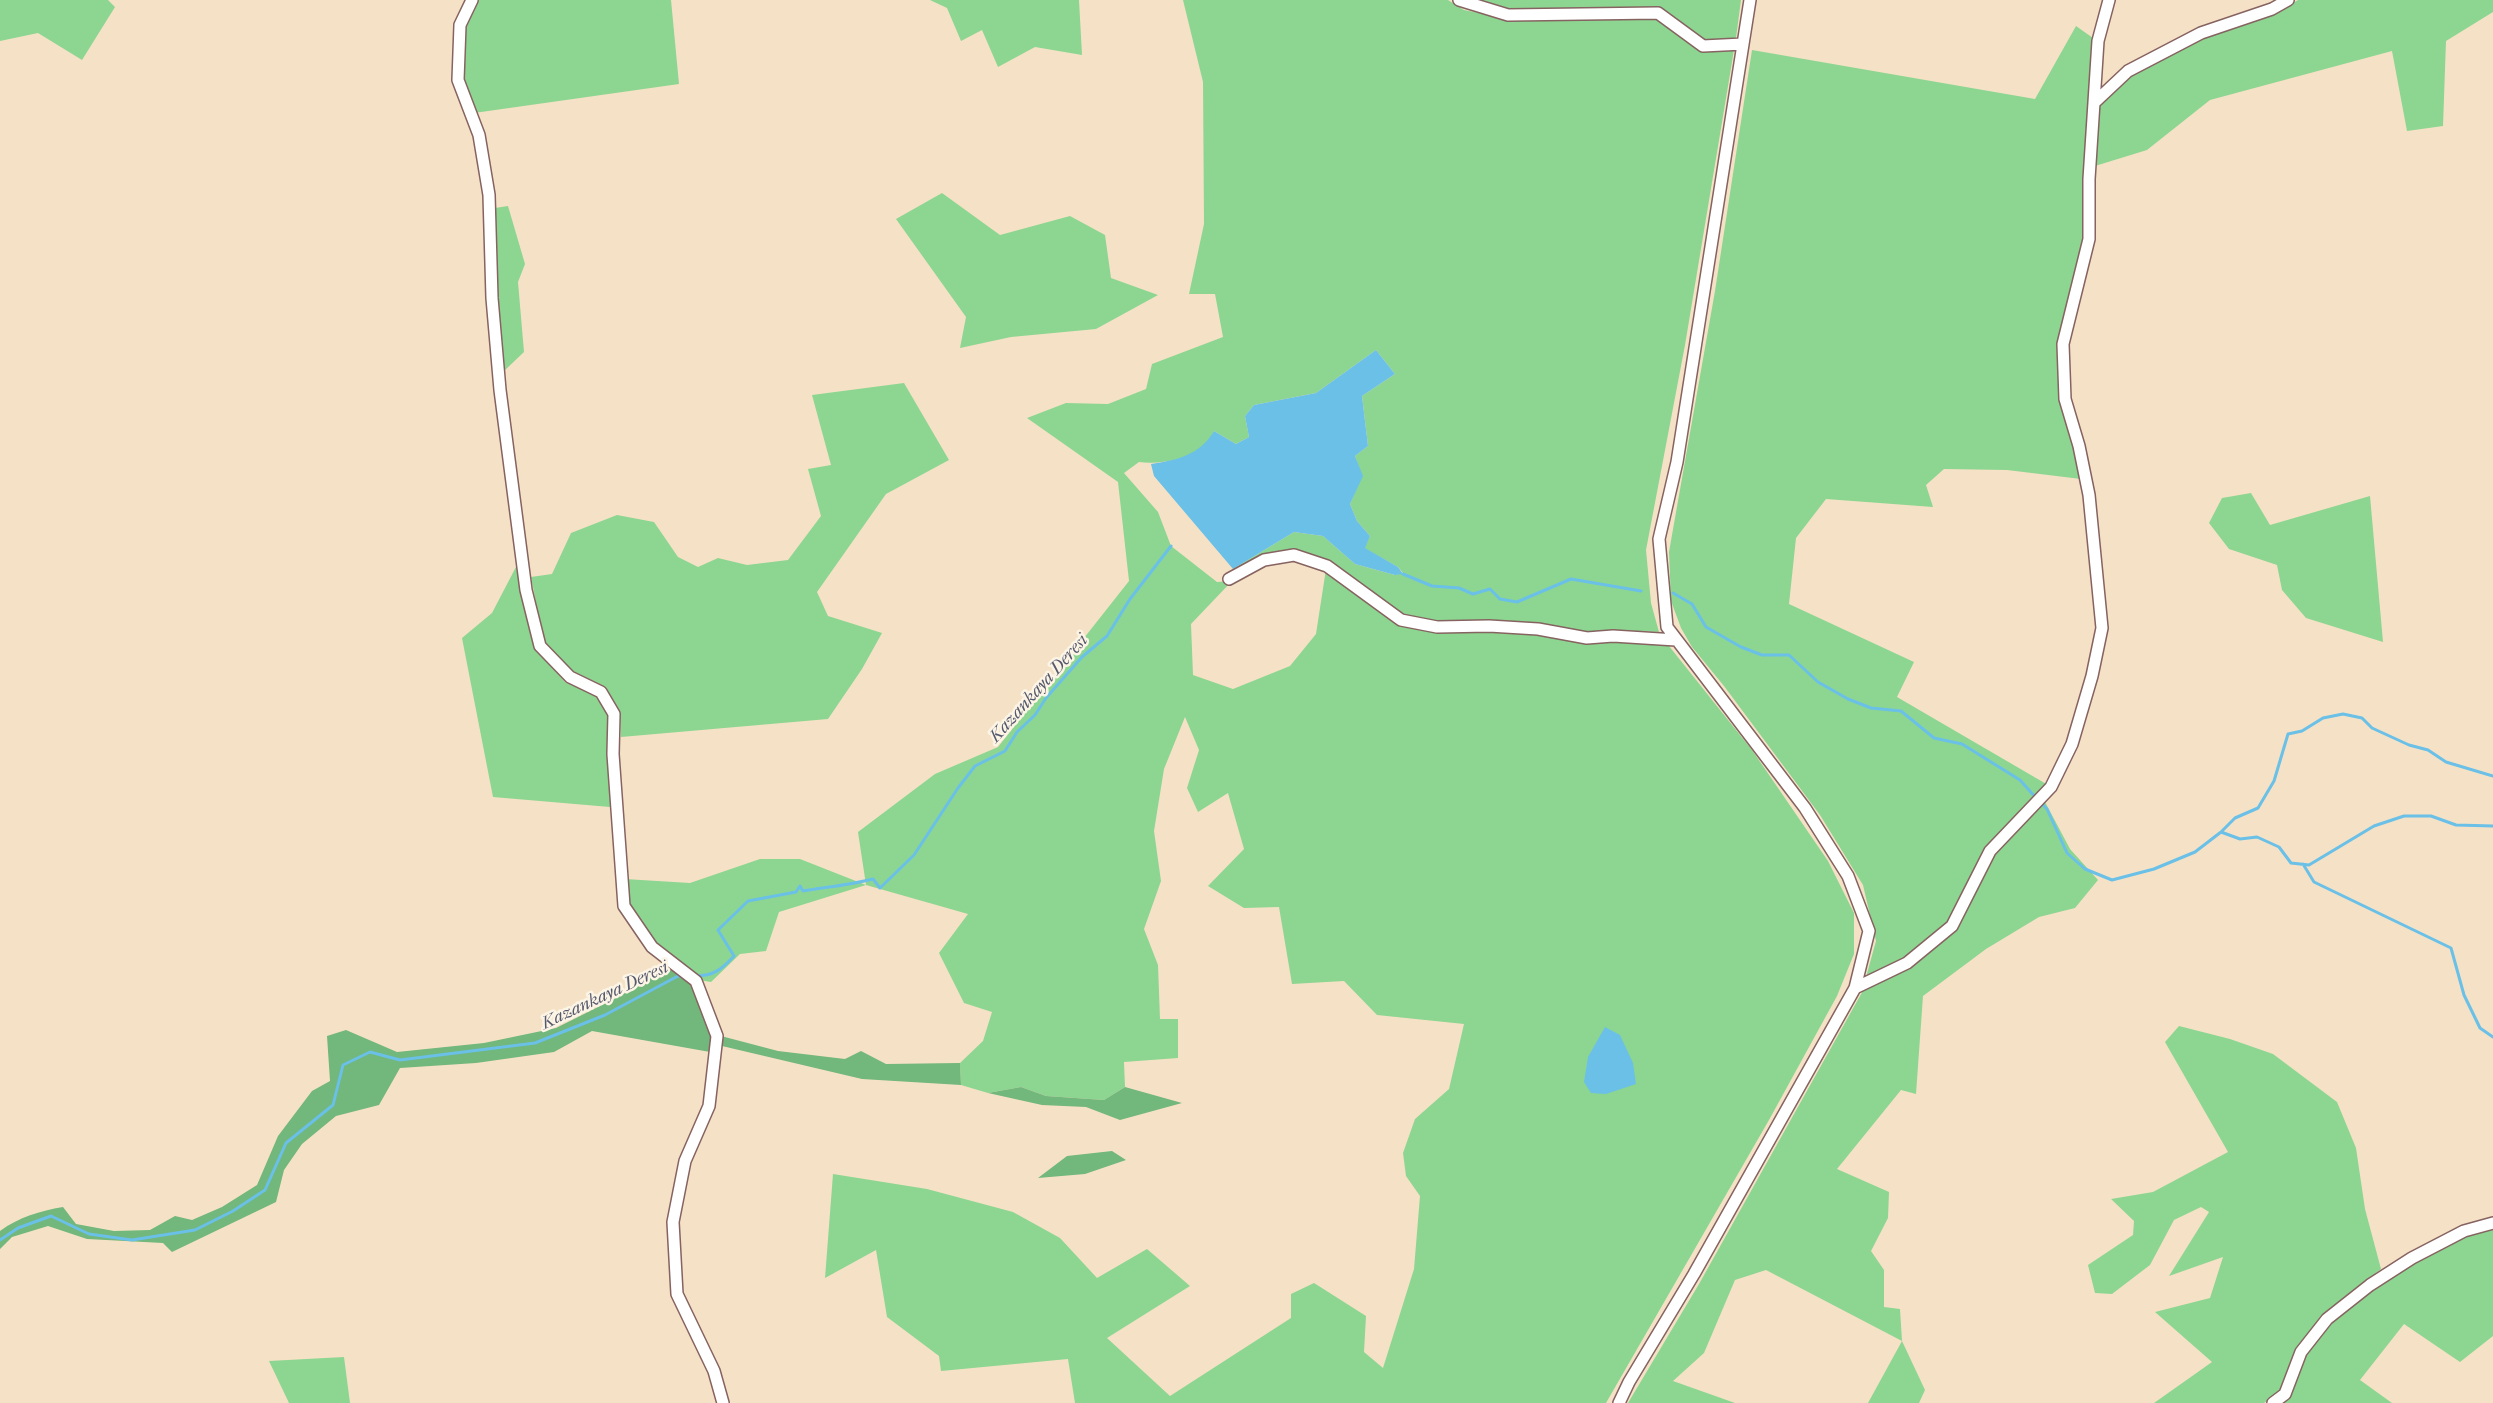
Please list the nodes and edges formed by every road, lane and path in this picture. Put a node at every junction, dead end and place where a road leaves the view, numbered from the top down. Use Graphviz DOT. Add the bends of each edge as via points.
graph roads {
  1 [pos="472,0"];
  2 [pos="1459,0"];
  3 [pos="1750,0"];
  4 [pos="2109,0"];
  5 [pos="2288,0"];
  6 [pos="1743,44"];
  7 [pos="2094,104"];
  8 [pos="1229,579"];
  9 [pos="1676,640"];
  10 [pos="1855,988"];
  11 [pos="2493,1224"];
  12 [pos="723,1403"];
  13 [pos="1619,1403"];
  14 [pos="2272,1403"];
  1 -- 12 [label="street" via="460,25 458,80 479,135 490,196 492,298 500,390 526,590 540,646 570,677 601,692 614,714 613,754 624,906 652,947 696,981 717,1036 708,1106 685,1161 673,1222 677,1294 714,1371"];
  2 -- 6 [label="street" via="1508,15 1658,13 1703,46"];
  3 -- 6 [label="street"];
  4 -- 7 [label="street" via="2098,41"];
  5 -- 7 [label="street" via="2272,9 2201,33 2128,71"];
  6 -- 9 [label="street" via="1677,462 1659,539 1667,628"];
  7 -- 10 [label="street" via="2089,239 2063,344 2065,399 2089,495 2102,628 2092,676 2072,744 2051,787 1990,851 1952,926 1907,963"];
  8 -- 9 [label="street" via="1264,560 1294,554 1327,566 1401,620 1436,627 1538,629 1587,638 1613,636"];
  9 -- 10 [label="street" via="1805,808 1848,876 1869,931"];
  10 -- 13 [label="street"];
  11 -- 14 [label="street" via="2464,1232 2412,1258 2370,1285 2327,1320 2301,1352 2285,1394"];
}
